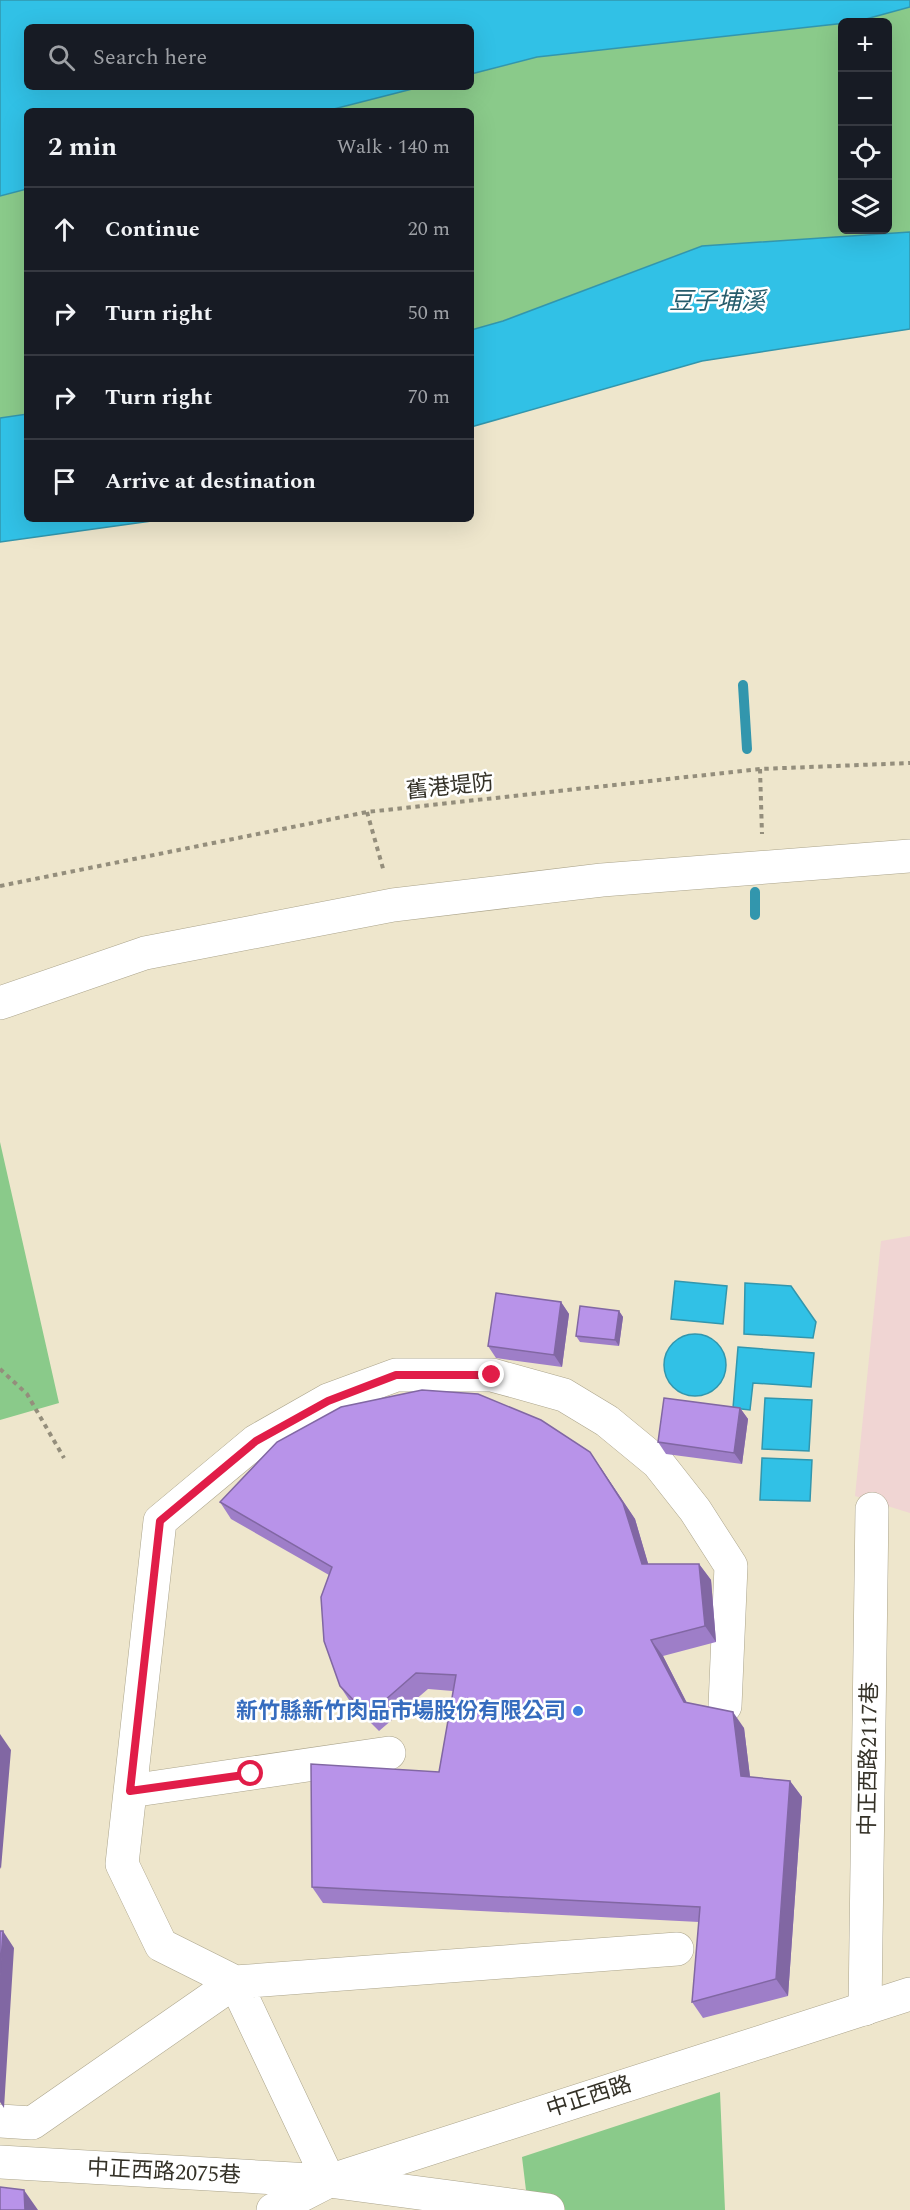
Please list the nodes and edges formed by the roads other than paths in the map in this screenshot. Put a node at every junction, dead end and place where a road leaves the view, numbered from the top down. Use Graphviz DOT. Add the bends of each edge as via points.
graph roads {
  1 [pos="910,856"];
  2 [pos="0,1003"];
  3 [pos="872,1509"];
  4 [pos="725,1706"];
  5 [pos="389,1754"];
  6 [pos="130,1791"];
  7 [pos="677,1949"];
  8 [pos="235,1982"];
  9 [pos="910,1994"];
  10 [pos="865,2009"];
  11 [pos="0,2121"];
  12 [pos="0,2163"];
  13 [pos="329,2181"];
  14 [pos="273,2210"];
  15 [pos="548,2210"];
  1 -- 2 [label="street" via="602,880 393,905 144,953"];
  3 -- 10 [label="street, 中正西路2117巷"];
  4 -- 6 [label="street" via="731,1566 658,1463 607,1421 564,1395 492,1375 396,1375 328,1401 256,1441 160,1521"];
  5 -- 6 [label="street"];
  6 -- 8 [label="street" via="122,1864 161,1945"];
  7 -- 8 [label="street"];
  8 -- 11 [label="street" via="32,2123"];
  8 -- 13 [label="street"];
  9 -- 10 [label="street, 中正西路"];
  10 -- 13 [label="street, 中正西路"];
  12 -- 13 [label="street, 中正西路2075巷"];
  13 -- 14 [label="street, 中正西路"];
  13 -- 15 [label="street, 中正西路2075巷"];
}
